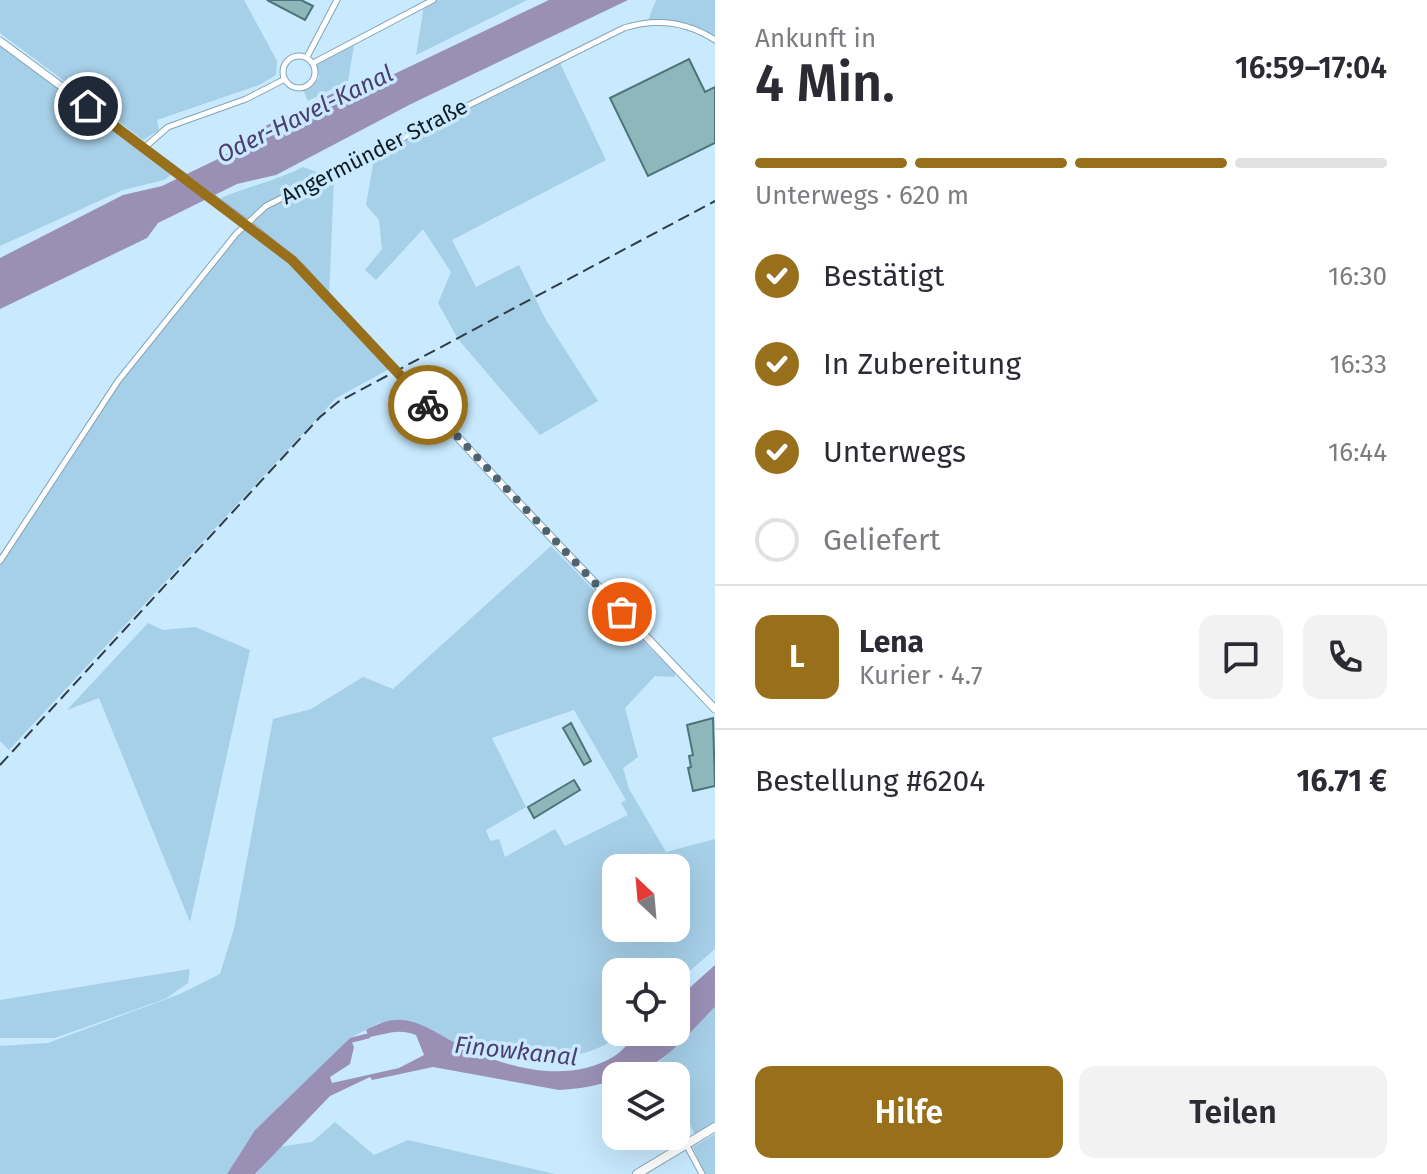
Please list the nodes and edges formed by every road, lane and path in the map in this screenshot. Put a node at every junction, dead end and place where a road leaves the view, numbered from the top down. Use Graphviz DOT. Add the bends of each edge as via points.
graph roads {
  1 [pos="337,0"];
  2 [pos="433,0"];
  3 [pos="715,40"];
  4 [pos="0,41"];
  5 [pos="307,57"];
  6 [pos="313,63"];
  7 [pos="285,79"];
  8 [pos="144,148"];
  9 [pos="246,224"];
  10 [pos="0,561"];
  11 [pos="715,709"];
  12 [pos="715,1127"];
  13 [pos="690,1142"];
  14 [pos="676,1150"];
  15 [pos="689,1150"];
  16 [pos="637,1174"];
  17 [pos="702,1174"];
  1 -- 5 [label="street"];
  2 -- 6 [label="street"];
  3 -- 9 [label="street, Angermünder Straße" via="670,23 641,23 614,32 286,194"];
  4 -- 8 [label="main road"];
  5 -- 6 [label="street"];
  5 -- 7 [label="street" via="288,60"];
  6 -- 7 [label="street" via="316,74 307,86 292,87"];
  7 -- 8 [label="street" via="168,127"];
  8 -- 9 [label="main road"];
  9 -- 10 [label="street, Angermünder Straße" via="118,381"];
  9 -- 11 [label="main road" via="312,279"];
  12 -- 13 [label="main road"];
  14 -- 16 [label="main road"];
  15 -- 17 [label="street"];
}
